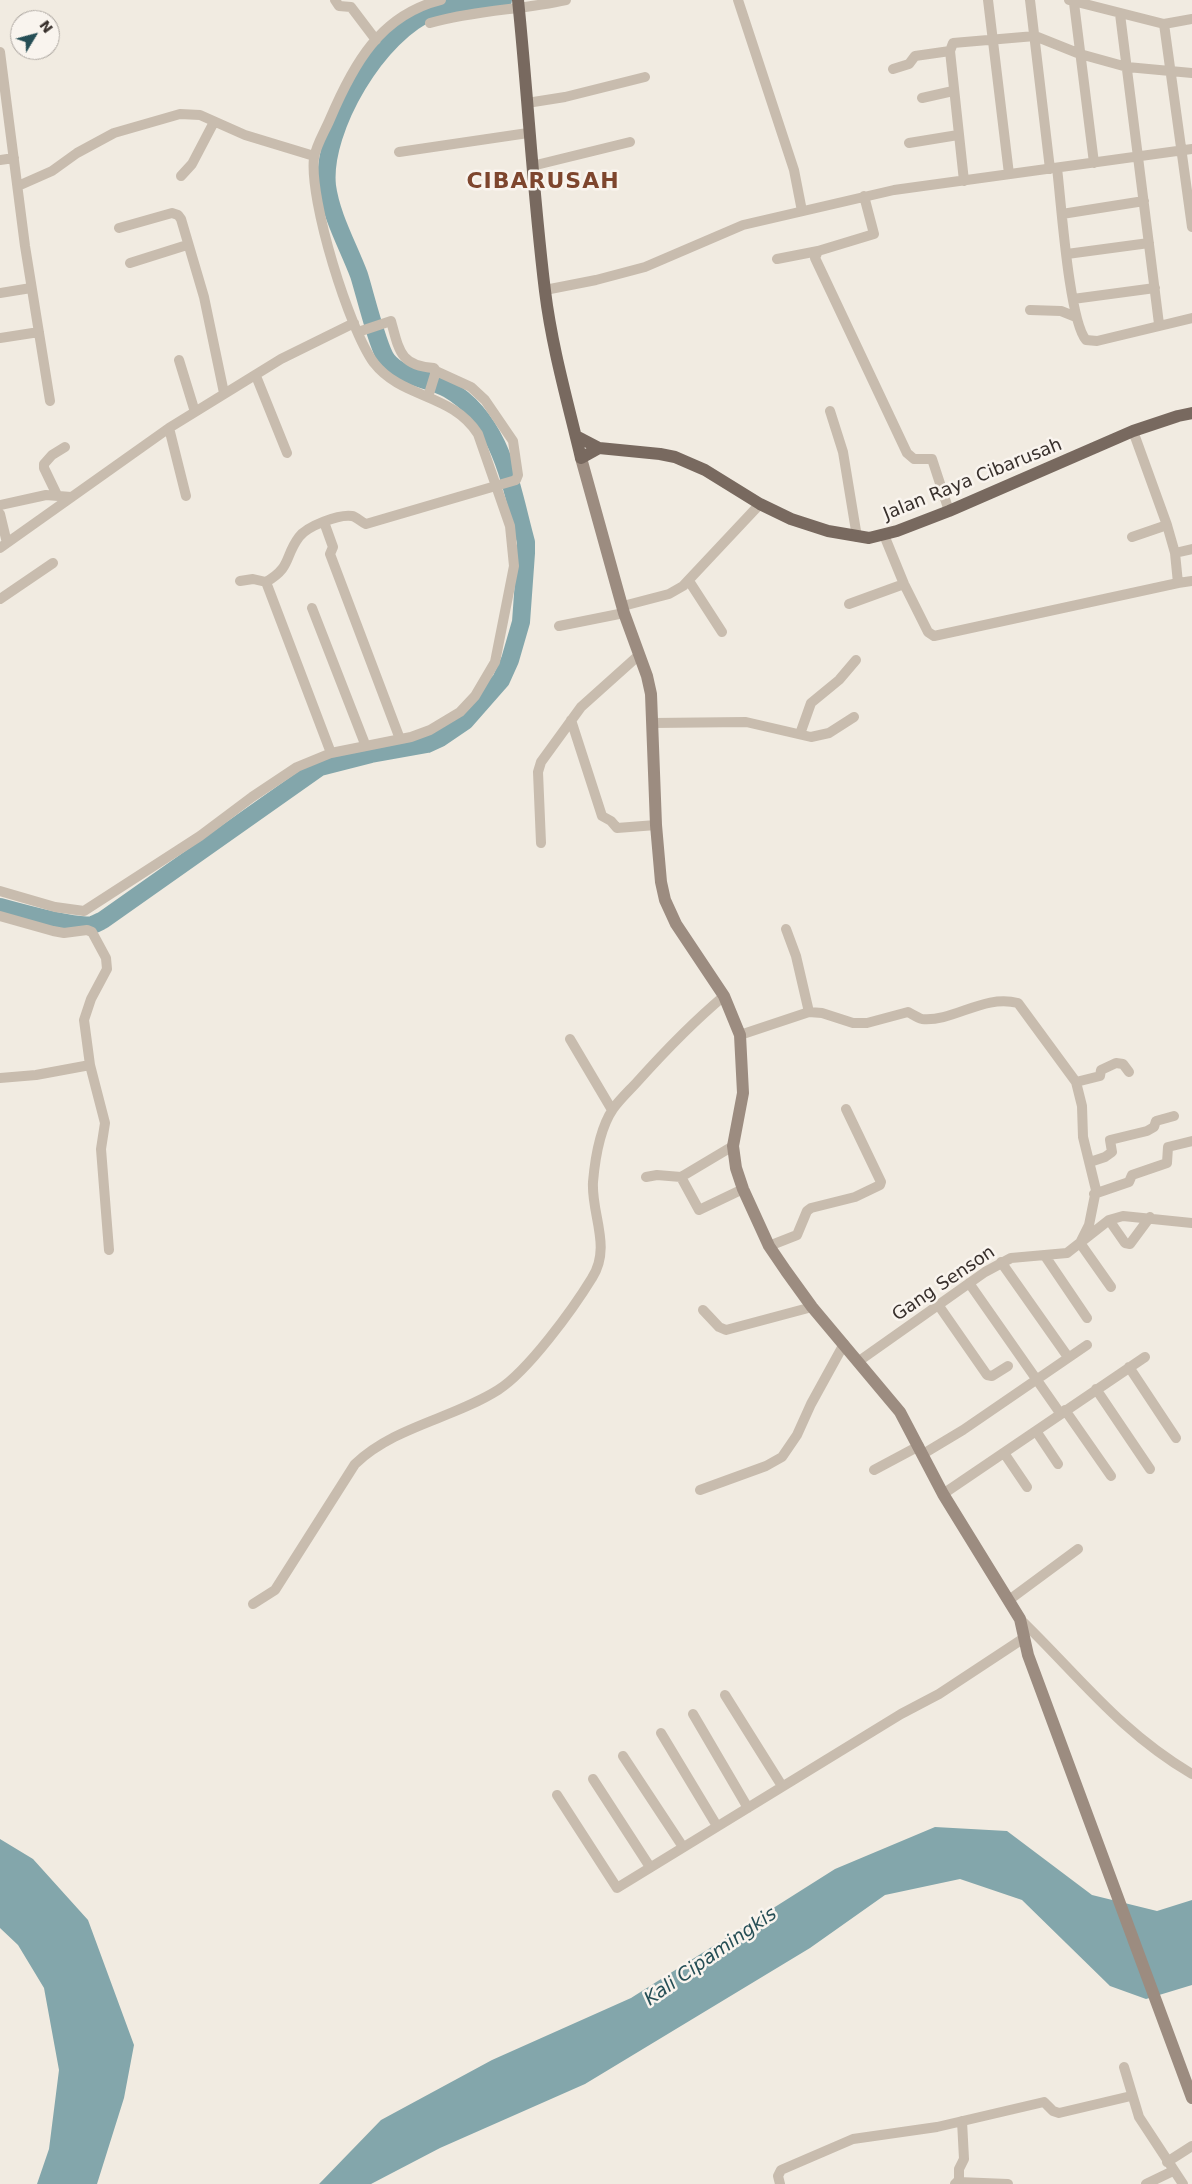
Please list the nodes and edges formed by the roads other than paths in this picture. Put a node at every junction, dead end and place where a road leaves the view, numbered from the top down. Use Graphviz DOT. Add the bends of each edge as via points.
graph roads {
  1 [pos="335,0"];
  2 [pos="441,0"];
  3 [pos="566,0"];
  4 [pos="738,0"];
  5 [pos="988,0"];
  6 [pos="1030,0"];
  7 [pos="1071,1"];
  8 [pos="519,5"];
  9 [pos="1120,14"];
  10 [pos="1192,19"];
  11 [pos="430,23"];
  12 [pos="1164,24"];
  13 [pos="1034,36"];
  14 [pos="991,39"];
  15 [pos="376,40"];
  16 [pos="950,51"];
  17 [pos="0,52"];
  18 [pos="1080,54"];
  19 [pos="0,56"];
  20 [pos="1127,67"];
  21 [pos="893,69"];
  22 [pos="1171,71"];
  23 [pos="1192,73"];
  24 [pos="645,77"];
  25 [pos="953,91"];
  26 [pos="922,98"];
  27 [pos="527,103"];
  28 [pos="214,122"];
  29 [pos="528,133"];
  30 [pos="958,135"];
  31 [pos="630,142"];
  32 [pos="909,143"];
  33 [pos="1187,150"];
  34 [pos="399,152"];
  35 [pos="314,156"];
  36 [pos="1138,156"];
  37 [pos="14,158"];
  38 [pos="0,160"];
  39 [pos="1094,163"];
  40 [pos="532,166"];
  41 [pos="1053,168"];
  42 [pos="1009,174"];
  43 [pos="181,176"];
  44 [pos="964,180"];
  45 [pos="18,186"];
  46 [pos="864,196"];
  47 [pos="1144,201"];
  48 [pos="802,211"];
  49 [pos="1062,214"];
  50 [pos="1192,227"];
  51 [pos="119,228"];
  52 [pos="1149,243"];
  53 [pos="188,245"];
  54 [pos="818,251"];
  55 [pos="1067,254"];
  56 [pos="777,259"];
  57 [pos="130,263"];
  58 [pos="32,288"];
  59 [pos="1154,288"];
  60 [pos="545,290"];
  61 [pos="0,293"];
  62 [pos="1073,299"];
  63 [pos="1030,310"];
  64 [pos="1076,317"];
  65 [pos="1192,318"];
  66 [pos="1159,324"];
  67 [pos="356,327"];
  68 [pos="39,332"];
  69 [pos="0,338"];
  70 [pos="179,360"];
  71 [pos="436,372"];
  72 [pos="256,376"];
  73 [pos="224,393"];
  74 [pos="429,394"];
  75 [pos="50,401"];
  76 [pos="830,411"];
  77 [pos="195,412"];
  78 [pos="1192,413"];
  79 [pos="169,428"];
  80 [pos="1133,431"];
  81 [pos="576,436"];
  82 [pos="65,447"];
  83 [pos="599,448"];
  84 [pos="287,453"];
  85 [pos="581,458"];
  86 [pos="504,484"];
  87 [pos="57,495"];
  88 [pos="186,496"];
  89 [pos="71,497"];
  90 [pos="760,504"];
  91 [pos="0,505"];
  92 [pos="949,510"];
  93 [pos="0,514"];
  94 [pos="324,522"];
  95 [pos="1167,524"];
  96 [pos="884,535"];
  97 [pos="857,537"];
  98 [pos="1132,537"];
  99 [pos="4,546"];
  100 [pos="1192,549"];
  101 [pos="1175,553"];
  102 [pos="54,563"];
  103 [pos="689,580"];
  104 [pos="240,581"];
  105 [pos="1192,581"];
  106 [pos="266,582"];
  107 [pos="1178,583"];
  108 [pos="904,584"];
  109 [pos="0,599"];
  110 [pos="849,604"];
  111 [pos="312,608"];
  112 [pos="624,610"];
  113 [pos="559,626"];
  114 [pos="722,632"];
  115 [pos="639,655"];
  116 [pos="856,660"];
  117 [pos="854,717"];
  118 [pos="571,720"];
  119 [pos="653,723"];
  120 [pos="800,734"];
  121 [pos="400,739"];
  122 [pos="366,744"];
  123 [pos="331,753"];
  124 [pos="656,825"];
  125 [pos="541,843"];
  126 [pos="0,891"];
  127 [pos="0,916"];
  128 [pos="786,929"];
  129 [pos="724,996"];
  130 [pos="809,1012"];
  131 [pos="740,1035"];
  132 [pos="570,1039"];
  133 [pos="90,1065"];
  134 [pos="1129,1072"];
  135 [pos="0,1078"];
  136 [pos="1076,1082"];
  137 [pos="846,1109"];
  138 [pos="612,1110"];
  139 [pos="1174,1116"];
  140 [pos="1192,1141"];
  141 [pos="733,1146"];
  142 [pos="1090,1162"];
  143 [pos="646,1177"];
  144 [pos="681,1177"];
  145 [pos="743,1189"];
  146 [pos="1094,1194"];
  147 [pos="1150,1217"];
  148 [pos="1109,1220"];
  149 [pos="1192,1223"];
  150 [pos="1080,1243"];
  151 [pos="769,1246"];
  152 [pos="109,1250"];
  153 [pos="1045,1256"];
  154 [pos="1001,1262"];
  155 [pos="969,1283"];
  156 [pos="1111,1287"];
  157 [pos="939,1306"];
  158 [pos="812,1307"];
  159 [pos="704,1310"];
  160 [pos="1087,1318"];
  161 [pos="844,1344"];
  162 [pos="1087,1345"];
  163 [pos="1144,1357"];
  164 [pos="1068,1358"];
  165 [pos="859,1361"];
  166 [pos="1008,1366"];
  167 [pos="1129,1367"];
  168 [pos="1036,1379"];
  169 [pos="1096,1390"];
  170 [pos="1062,1411"];
  171 [pos="1036,1431"];
  172 [pos="1176,1438"];
  173 [pos="921,1450"];
  174 [pos="1004,1453"];
  175 [pos="1058,1464"];
  176 [pos="1150,1469"];
  177 [pos="874,1470"];
  178 [pos="1111,1476"];
  179 [pos="1027,1487"];
  180 [pos="700,1490"];
  181 [pos="943,1494"];
  182 [pos="1078,1549"];
  183 [pos="1009,1600"];
  184 [pos="253,1604"];
  185 [pos="1020,1619"];
  186 [pos="1024,1638"];
  187 [pos="724,1695"];
  188 [pos="693,1714"];
  189 [pos="661,1733"];
  190 [pos="623,1756"];
  191 [pos="1192,1774"];
  192 [pos="593,1779"];
  193 [pos="782,1786"];
  194 [pos="557,1795"];
  195 [pos="748,1808"];
  196 [pos="717,1826"];
  197 [pos="683,1847"];
  198 [pos="650,1867"];
  199 [pos="1124,2067"];
  200 [pos="1131,2096"];
  201 [pos="1192,2098"];
  202 [pos="962,2121"];
  203 [pos="1192,2146"];
  204 [pos="1170,2166"];
  205 [pos="956,2183"];
  206 [pos="780,2184"];
  207 [pos="1008,2184"];
  208 [pos="1146,2184"];
  209 [pos="1183,2184"];
  1 -- 15 [label="street" via="339,6 351,7"];
  2 -- 15 [label="street" via="409,11"];
  3 -- 8 [label="street"];
  4 -- 48 [label="street" via="794,170"];
  5 -- 14 [label="street"];
  6 -- 13 [label="street"];
  7 -- 9 [label="street"];
  7 -- 18 [label="street"];
  8 -- 11 [label="street"];
  8 -- 27 [label="main road"];
  9 -- 12 [label="street"];
  9 -- 20 [label="street"];
  10 -- 12 [label="street"];
  12 -- 22 [label="street"];
  13 -- 14 [label="street"];
  13 -- 18 [label="street"];
  13 -- 41 [label="street"];
  14 -- 16 [label="street" via="953,43"];
  14 -- 42 [label="street"];
  15 -- 35 [label="street" via="344,86"];
  16 -- 21 [label="street" via="915,56 909,64"];
  16 -- 25 [label="street"];
  17 -- 19 [label="street"];
  18 -- 20 [label="street"];
  18 -- 39 [label="street"];
  19 -- 37 [label="street"];
  20 -- 22 [label="street"];
  20 -- 36 [label="street"];
  22 -- 23 [label="street"];
  22 -- 33 [label="street"];
  24 -- 27 [label="street" via="564,98"];
  25 -- 26 [label="street"];
  25 -- 30 [label="street"];
  27 -- 29 [label="main road"];
  28 -- 35 [label="street"];
  28 -- 43 [label="street" via="192,164"];
  28 -- 45 [label="street" via="200,115 180,114 137,125 93,143 52,170"];
  29 -- 34 [label="street"];
  29 -- 40 [label="main road"];
  30 -- 32 [label="street"];
  30 -- 44 [label="street"];
  31 -- 40 [label="street"];
  33 -- 36 [label="street"];
  33 -- 50 [label="street"];
  35 -- 67 [label="street" via="322,225"];
  36 -- 39 [label="street"];
  36 -- 47 [label="street"];
  37 -- 38 [label="street"];
  37 -- 45 [label="street"];
  39 -- 41 [label="street"];
  40 -- 60 [label="main road"];
  41 -- 42 [label="street"];
  41 -- 49 [label="street"];
  42 -- 44 [label="street"];
  44 -- 46 [label="street"];
  45 -- 58 [label="street"];
  46 -- 48 [label="street"];
  46 -- 54 [label="street" via="874,234"];
  47 -- 49 [label="street"];
  47 -- 52 [label="street"];
  48 -- 60 [label="street" via="743,225 645,267"];
  49 -- 55 [label="street"];
  51 -- 53 [label="street" via="176,214 181,219"];
  52 -- 55 [label="street"];
  52 -- 59 [label="street"];
  53 -- 57 [label="street"];
  53 -- 73 [label="street" via="204,297"];
  54 -- 56 [label="street"];
  54 -- 92 [label="street" via="815,258 907,453 914,459 932,459"];
  55 -- 62 [label="street"];
  58 -- 61 [label="street"];
  58 -- 68 [label="street"];
  59 -- 62 [label="street"];
  59 -- 66 [label="street"];
  60 -- 81 [label="main road" via="560,377"];
  62 -- 64 [label="street"];
  63 -- 64 [label="street" via="1061,311"];
  64 -- 66 [label="street" via="1086,340 1097,341"];
  65 -- 66 [label="street"];
  67 -- 71 [label="street" via="370,328 390,321 405,359 417,366 434,368"];
  67 -- 72 [label="street" via="281,359"];
  67 -- 74 [label="street" via="368,353 383,373 391,380"];
  68 -- 69 [label="street"];
  68 -- 75 [label="street"];
  70 -- 77 [label="street"];
  71 -- 74 [label="street"];
  71 -- 86 [label="street" via="476,391 503,425 514,448 518,475"];
  72 -- 73 [label="street"];
  72 -- 84 [label="street"];
  73 -- 77 [label="street"];
  74 -- 86 [label="street" via="463,414 471,423"];
  76 -- 97 [label="street" via="843,452"];
  77 -- 79 [label="street"];
  78 -- 80 [label="main road, Jalan Raya Cibarusah"];
  79 -- 88 [label="street"];
  79 -- 89 [label="street"];
  80 -- 92 [label="main road, Jalan Raya Cibarusah"];
  80 -- 95 [label="street"];
  81 -- 83 [label="main road, Jalan Raya Cibarusah"];
  81 -- 85 [label="main road"];
  82 -- 87 [label="street" via="44,464"];
  83 -- 85 [label="main road"];
  83 -- 90 [label="main road, Jalan Raya Cibarusah" via="675,458 711,474"];
  85 -- 112 [label="street"];
  86 -- 94 [label="street" via="366,524 353,516"];
  86 -- 121 [label="street" via="514,566 495,662 485,682 460,712 430,730"];
  87 -- 89 [label="street"];
  87 -- 91 [label="street" via="30,497"];
  89 -- 99 [label="street"];
  90 -- 97 [label="main road, Jalan Raya Cibarusah" via="812,526"];
  90 -- 103 [label="street"];
  92 -- 96 [label="main road, Jalan Raya Cibarusah"];
  93 -- 99 [label="street"];
  94 -- 106 [label="street" via="303,532 281,574"];
  94 -- 121 [label="street" via="333,547 330,554"];
  95 -- 98 [label="street"];
  95 -- 101 [label="street"];
  96 -- 97 [label="main road, Jalan Raya Cibarusah"];
  96 -- 108 [label="street"];
  100 -- 101 [label="street"];
  101 -- 107 [label="street"];
  102 -- 109 [label="street"];
  103 -- 112 [label="street" via="669,594"];
  103 -- 114 [label="street"];
  104 -- 106 [label="street"];
  105 -- 107 [label="street"];
  106 -- 123 [label="street"];
  107 -- 108 [label="street" via="934,636 928,632"];
  108 -- 110 [label="street"];
  111 -- 122 [label="street"];
  112 -- 113 [label="street"];
  112 -- 115 [label="street"];
  115 -- 118 [label="street" via="597,691"];
  115 -- 119 [label="street" via="650,694"];
  116 -- 120 [label="street" via="811,703"];
  117 -- 120 [label="street" via="821,736"];
  118 -- 124 [label="street" via="602,816 617,828"];
  118 -- 125 [label="street" via="548,750 538,772"];
  119 -- 120 [label="street" via="746,722"];
  119 -- 124 [label="street"];
  121 -- 122 [label="street"];
  122 -- 123 [label="street"];
  123 -- 126 [label="street" via="277,779 200,836 84,911 55,907"];
  124 -- 129 [label="street" via="665,900 676,924"];
  127 -- 133 [label="street" via="39,929 58,932 87,930 92,932 104,950 107,969 84,1020"];
  128 -- 130 [label="street"];
  129 -- 131 [label="street"];
  129 -- 138 [label="street" via="656,1060"];
  130 -- 131 [label="street"];
  130 -- 136 [label="street" via="853,1023 867,1023 908,1012 921,1019 948,1015 992,1001 1018,1003"];
  131 -- 141 [label="street" via="743,1093"];
  132 -- 138 [label="street"];
  133 -- 135 [label="street"];
  133 -- 152 [label="street" via="105,1123 101,1149"];
  134 -- 136 [label="street" via="1123,1064 1116,1063 1101,1070 1100,1076"];
  136 -- 142 [label="street" via="1082,1106 1083,1137"];
  137 -- 151 [label="street" via="880,1185 855,1197 811,1208 797,1235"];
  138 -- 184 [label="street" via="605,1125 593,1183 602,1251 598,1267 548,1339 511,1381 497,1391 396,1435 370,1450 346,1476 275,1590"];
  139 -- 142 [label="street" via="1156,1121 1154,1127 1147,1131 1110,1140 1112,1152 1106,1158"];
  140 -- 146 [label="street" via="1168,1147 1167,1163 1162,1166 1132,1175 1129,1182"];
  141 -- 144 [label="street"];
  141 -- 145 [label="street"];
  142 -- 146 [label="street"];
  143 -- 144 [label="street"];
  144 -- 145 [label="street" via="699,1210"];
  145 -- 151 [label="street"];
  146 -- 150 [label="street" via="1089,1225"];
  147 -- 148 [label="street" via="1123,1216"];
  147 -- 148 [label="street" via="1130,1244 1125,1243"];
  147 -- 149 [label="street"];
  148 -- 150 [label="street, Gang Senson"];
  150 -- 153 [label="street, Gang Senson" via="1066,1253"];
  150 -- 156 [label="street"];
  151 -- 158 [label="street"];
  153 -- 154 [label="street, Gang Senson" via="1024,1256"];
  153 -- 160 [label="street"];
  154 -- 155 [label="street, Gang Senson"];
  154 -- 164 [label="street"];
  155 -- 157 [label="street, Gang Senson"];
  155 -- 168 [label="street"];
  157 -- 165 [label="street, Gang Senson"];
  157 -- 166 [label="street" via="987,1375 992,1376"];
  158 -- 159 [label="street" via="726,1330 719,1328"];
  158 -- 161 [label="street"];
  161 -- 165 [label="street"];
  161 -- 180 [label="street" via="797,1436 782,1457"];
  162 -- 164 [label="street"];
  163 -- 167 [label="street"];
  164 -- 168 [label="street"];
  165 -- 173 [label="street" via="900,1412"];
  167 -- 169 [label="street"];
  167 -- 172 [label="street"];
  168 -- 170 [label="street"];
  168 -- 173 [label="street"];
  169 -- 170 [label="street"];
  169 -- 176 [label="street"];
  170 -- 171 [label="street"];
  170 -- 178 [label="street"];
  171 -- 174 [label="street"];
  171 -- 175 [label="street"];
  173 -- 177 [label="street"];
  173 -- 181 [label="street"];
  174 -- 179 [label="street"];
  174 -- 181 [label="street"];
  181 -- 183 [label="street"];
  182 -- 183 [label="street"];
  183 -- 185 [label="street"];
  185 -- 186 [label="street"];
  185 -- 191 [label="street" via="1112,1715 1158,1753"];
  186 -- 193 [label="street" via="939,1694"];
  186 -- 201 [label="street"];
  187 -- 193 [label="street"];
  188 -- 195 [label="street"];
  189 -- 196 [label="street"];
  190 -- 197 [label="street"];
  192 -- 198 [label="street"];
  193 -- 195 [label="street"];
  194 -- 198 [label="street" via="617,1888"];
  195 -- 196 [label="street"];
  196 -- 197 [label="street"];
  197 -- 198 [label="street"];
  199 -- 200 [label="street"];
  200 -- 202 [label="street" via="1059,2113 1044,2102"];
  200 -- 204 [label="street" via="1139,2117"];
  202 -- 205 [label="street" via="964,2159"];
  202 -- 206 [label="street" via="853,2138 782,2170 778,2176"];
  203 -- 204 [label="street"];
  204 -- 208 [label="street"];
  204 -- 209 [label="street"];
  205 -- 207 [label="street"];
}
